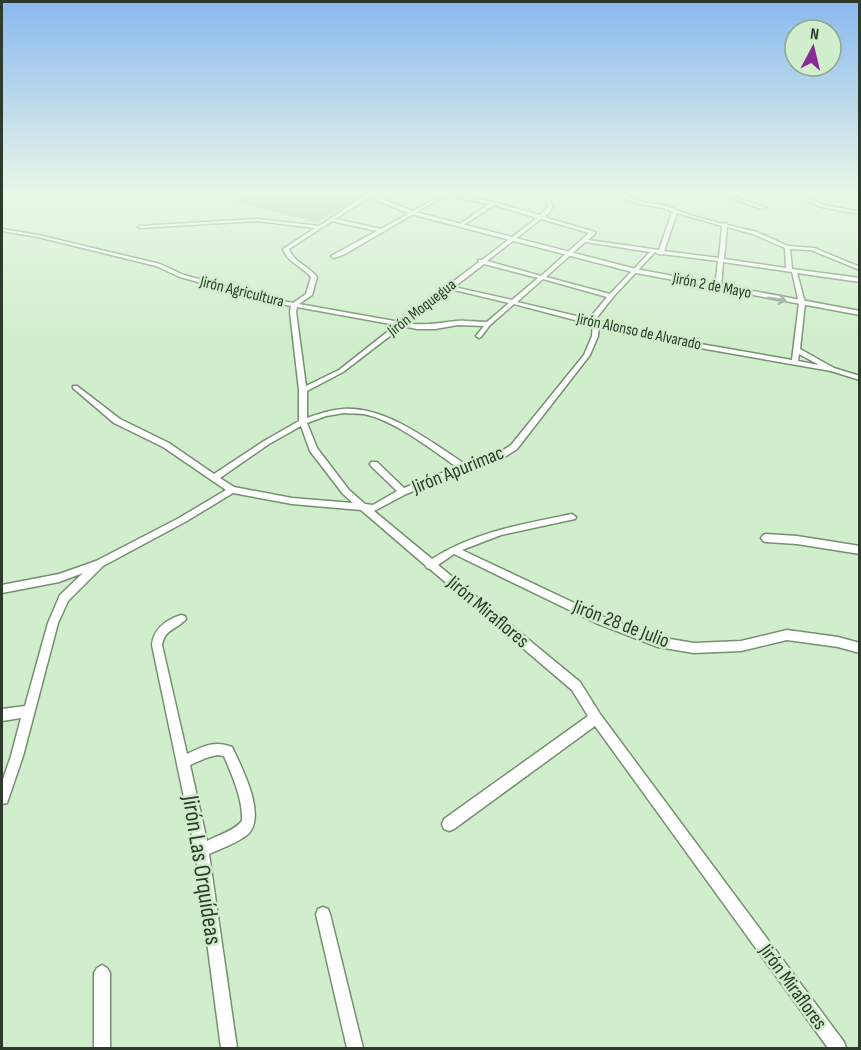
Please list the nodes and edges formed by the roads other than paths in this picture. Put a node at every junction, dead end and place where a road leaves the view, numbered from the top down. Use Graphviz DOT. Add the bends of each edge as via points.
graph roads {
  1 [pos="59,241"];
  2 [pos="298,241"];
  3 [pos="363,241"];
  4 [pos="508,241"];
  5 [pos="527,241"];
  6 [pos="586,241"];
  7 [pos="665,241"];
  8 [pos="723,241"];
  9 [pos="773,241"];
  10 [pos="787,247"];
  11 [pos="653,252"];
  12 [pos="570,253"];
  13 [pos="661,253"];
  14 [pos="334,256"];
  15 [pos="480,261"];
  16 [pos="720,261"];
  17 [pos="860,269"];
  18 [pos="791,270"];
  19 [pos="636,271"];
  20 [pos="540,278"];
  21 [pos="860,280"];
  22 [pos="448,287"];
  23 [pos="718,288"];
  24 [pos="611,296"];
  25 [pos="802,303"];
  26 [pos="512,304"];
  27 [pos="294,305"];
  28 [pos="860,313"];
  29 [pos="593,323"];
  30 [pos="401,324"];
  31 [pos="488,324"];
  32 [pos="479,336"];
  33 [pos="798,351"];
  34 [pos="795,361"];
  35 [pos="832,369"];
  36 [pos="860,378"];
  37 [pos="75,387"];
  38 [pos="303,390"];
  39 [pos="303,421"];
  40 [pos="374,464"];
  41 [pos="464,466"];
  42 [pos="215,477"];
  43 [pos="232,490"];
  44 [pos="403,492"];
  45 [pos="363,507"];
  46 [pos="572,517"];
  47 [pos="766,538"];
  48 [pos="453,550"];
  49 [pos="860,550"];
  50 [pos="100,563"];
  51 [pos="430,565"];
  52 [pos="59,578"];
  53 [pos="72,587"];
  54 [pos="2,589"];
  55 [pos="181,619"];
  56 [pos="860,648"];
  57 [pos="30,711"];
  58 [pos="2,714"];
  59 [pos="596,718"];
  60 [pos="183,762"];
  61 [pos="2,796"];
  62 [pos="449,824"];
  63 [pos="202,850"];
  64 [pos="323,914"];
  65 [pos="102,973"];
  66 [pos="102,1048"];
  67 [pos="229,1048"];
  68 [pos="355,1048"];
  69 [pos="838,1048"];
  1 -- 27 [label="street, Jirón Agricultura"];
  2 -- 27 [label="street" via="286,249 291,259 314,277 309,295"];
  3 -- 14 [label="street"];
  4 -- 15 [label="street, Jirón Moquegua"];
  5 -- 12 [label="main road, Jirón 2 de Mayo"];
  6 -- 11 [label="street"];
  6 -- 12 [label="street"];
  7 -- 13 [label="street"];
  8 -- 16 [label="street"];
  9 -- 10 [label="street"];
  10 -- 17 [label="street" via="812,249"];
  10 -- 18 [label="street"];
  11 -- 13 [label="street"];
  11 -- 19 [label="street"];
  12 -- 19 [label="main road, Jirón 2 de Mayo"];
  12 -- 20 [label="street"];
  13 -- 16 [label="street"];
  15 -- 20 [label="street"];
  15 -- 22 [label="street, Jirón Moquegua"];
  16 -- 18 [label="street"];
  16 -- 23 [label="street"];
  18 -- 21 [label="street"];
  18 -- 25 [label="street"];
  19 -- 23 [label="main road, Jirón 2 de Mayo"];
  19 -- 24 [label="street"];
  20 -- 24 [label="street"];
  20 -- 26 [label="street"];
  22 -- 26 [label="street, Jirón Alonso de Alvarado"];
  22 -- 30 [label="street, Jirón Moquegua"];
  23 -- 25 [label="main road, Jirón 2 de Mayo, one-way"];
  24 -- 29 [label="street"];
  25 -- 28 [label="main road, Jirón 2 de Mayo"];
  25 -- 33 [label="street"];
  26 -- 29 [label="street, Jirón Alonso de Alvarado"];
  26 -- 31 [label="street"];
  27 -- 30 [label="street, Jirón Agricultura"];
  27 -- 38 [label="street, Jirón Miraflores"];
  29 -- 34 [label="street, Jirón Alonso de Alvarado" via="683,343"];
  29 -- 41 [label="street, Jirón Apurimac" via="595,336 587,355 514,447 500,456"];
  30 -- 31 [label="street, Jirón Agricultura"];
  30 -- 38 [label="street, Jirón Moquegua" via="341,371"];
  31 -- 32 [label="street"];
  33 -- 34 [label="street"];
  33 -- 35 [label="street, Jirón Alonso de Alvarado"];
  34 -- 35 [label="street, Jirón Alonso de Alvarado"];
  35 -- 36 [label="street, Jirón Alonso de Alvarado"];
  37 -- 42 [label="street" via="117,420 166,445"];
  38 -- 39 [label="street, Jirón Miraflores"];
  39 -- 41 [label="street" via="333,412 363,412"];
  39 -- 42 [label="street"];
  39 -- 45 [label="street, Jirón Miraflores" via="313,448 346,492"];
  40 -- 44 [label="street"];
  41 -- 44 [label="street, Jirón Apurimac"];
  42 -- 43 [label="street"];
  43 -- 45 [label="street, Jirón Apurimac" via="292,501"];
  43 -- 50 [label="street"];
  44 -- 45 [label="street, Jirón Apurimac" via="374,508"];
  45 -- 51 [label="street, Jirón Miraflores"];
  46 -- 48 [label="street" via="500,532"];
  47 -- 49 [label="street"];
  48 -- 51 [label="street"];
  48 -- 56 [label="street, Jirón 28 de Julio" via="600,620 658,642 693,648 741,646 788,635"];
  50 -- 52 [label="street"];
  50 -- 53 [label="street"];
  51 -- 59 [label="street, Jirón Miraflores" via="576,687"];
  52 -- 53 [label="street"];
  52 -- 54 [label="street"];
  53 -- 57 [label="street" via="53,623"];
  55 -- 60 [label="street, Jirón Las Orquídeas" via="163,630 157,642"];
  57 -- 58 [label="street"];
  57 -- 61 [label="street"];
  59 -- 62 [label="street"];
  59 -- 69 [label="street, Jirón Miraflores"];
  60 -- 63 [label="street, Jirón Las Orquídeas"];
  60 -- 63 [label="street" via="214,749 228,751 249,809 245,828"];
  63 -- 67 [label="street, Jirón Las Orquídeas"];
  64 -- 68 [label="street"];
  65 -- 66 [label="street"];
}
